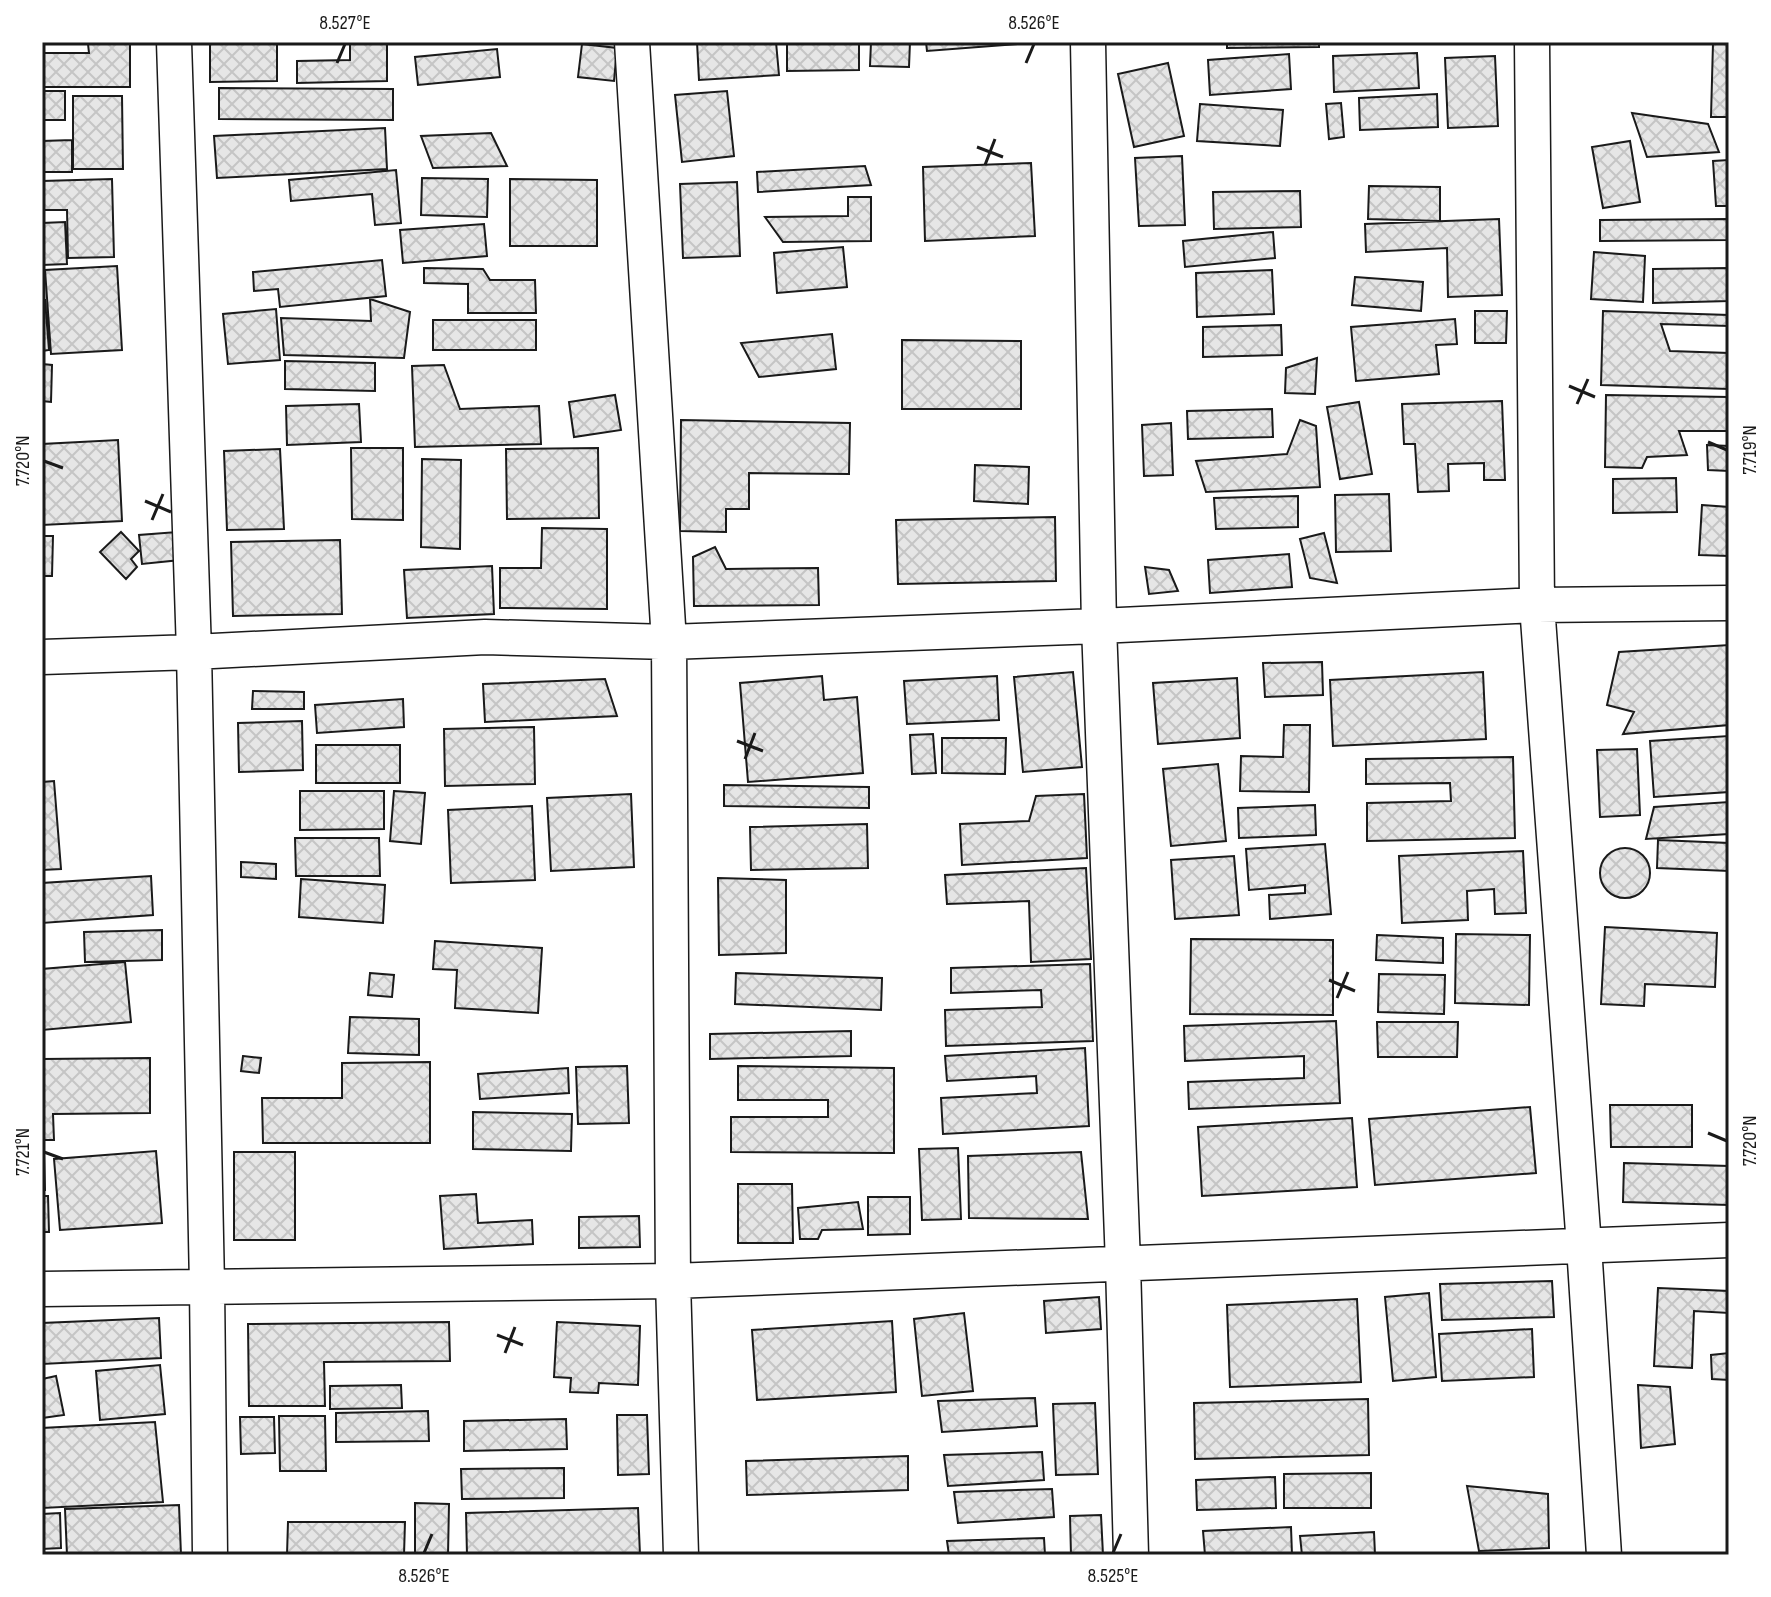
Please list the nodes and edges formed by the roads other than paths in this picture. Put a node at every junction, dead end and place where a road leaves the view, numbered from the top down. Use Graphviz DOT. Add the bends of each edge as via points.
graph roads {
  1 [pos="174,42"];
  2 [pos="632,42"];
  3 [pos="1088,42"];
  4 [pos="1532,42"];
  5 [pos="1729,603"];
  6 [pos="1537,605"];
  7 [pos="1099,626"];
  8 [pos="669,642"];
  9 [pos="194,652"];
  10 [pos="42,657"];
  11 [pos="1729,1240"];
  12 [pos="1584,1246"];
  13 [pos="1123,1264"];
  14 [pos="673,1281"];
  15 [pos="207,1286"];
  16 [pos="42,1289"];
  17 [pos="210,1555"];
  18 [pos="681,1555"];
  19 [pos="1131,1555"];
  20 [pos="1604,1555"];
  1 -- 9 [label="street"];
  2 -- 8 [label="street"];
  3 -- 7 [label="street"];
  4 -- 6 [label="street"];
  5 -- 6 [label="street"];
  6 -- 7 [label="street"];
  6 -- 12 [label="street"];
  7 -- 8 [label="street"];
  7 -- 13 [label="street"];
  8 -- 9 [label="street" via="485,637"];
  8 -- 14 [label="street"];
  9 -- 10 [label="street"];
  9 -- 15 [label="street"];
  11 -- 12 [label="street"];
  12 -- 13 [label="street"];
  12 -- 20 [label="street"];
  13 -- 14 [label="street"];
  13 -- 19 [label="street"];
  14 -- 15 [label="street"];
  14 -- 18 [label="street"];
  15 -- 16 [label="street"];
  15 -- 17 [label="street"];
}
